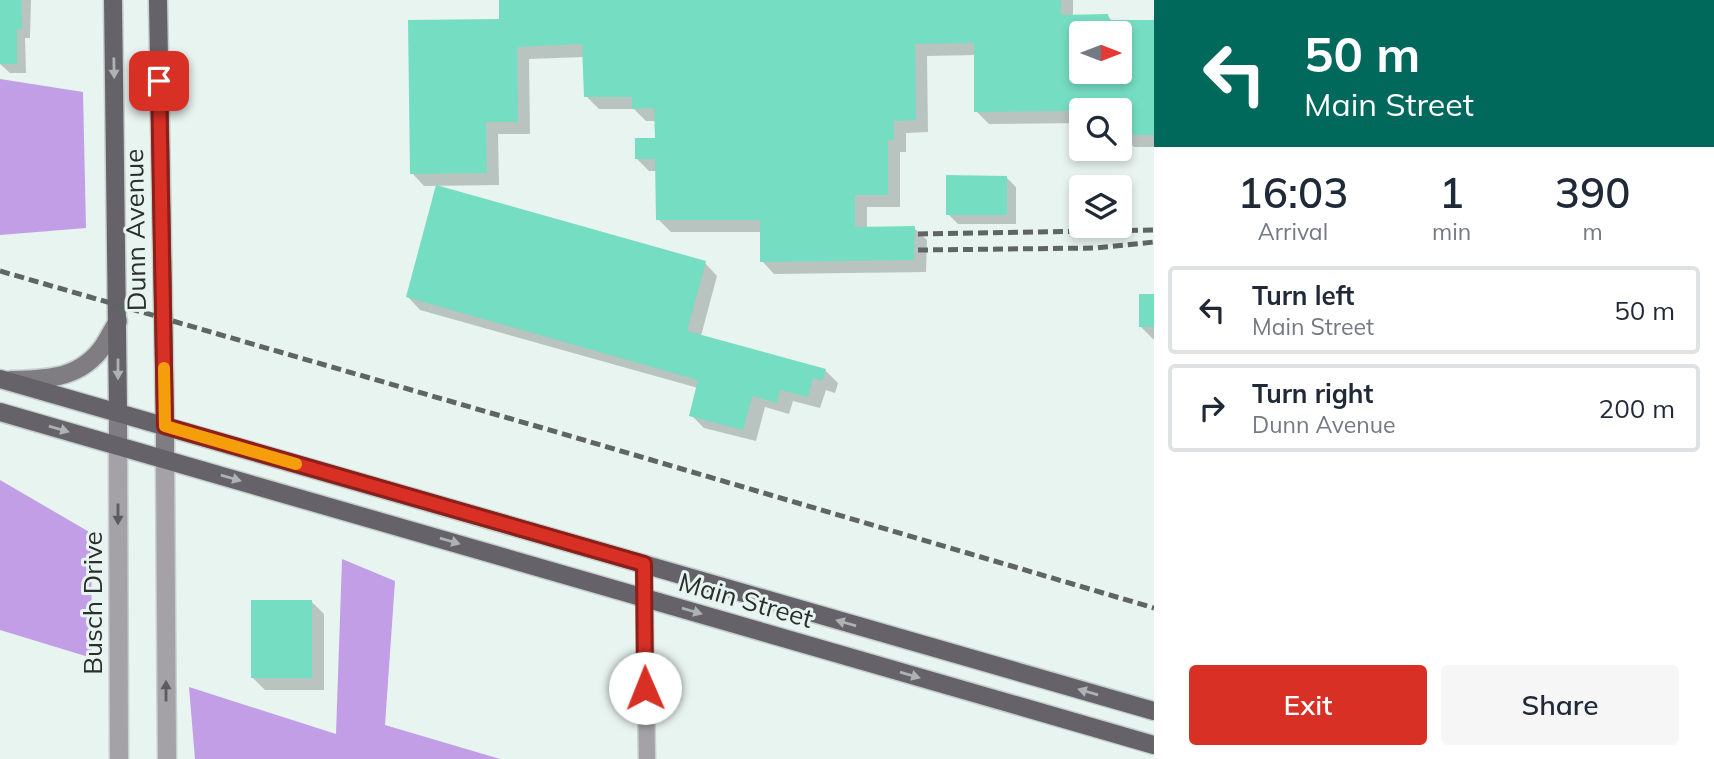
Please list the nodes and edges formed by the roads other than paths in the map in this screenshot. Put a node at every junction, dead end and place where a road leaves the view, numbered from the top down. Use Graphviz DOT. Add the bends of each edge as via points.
graph roads {
  1 [pos="113,0"];
  2 [pos="158,0"];
  3 [pos="118,321"];
  4 [pos="3,379"];
  5 [pos="0,412"];
  6 [pos="118,413"];
  7 [pos="165,426"];
  8 [pos="118,446"];
  9 [pos="165,459"];
  10 [pos="644,564"];
  11 [pos="643,598"];
  12 [pos="1154,711"];
  13 [pos="1154,745"];
  14 [pos="119,759"];
  15 [pos="167,759"];
  16 [pos="647,759"];
  1 -- 3 [label="main road, Dunn Avenue, one-way"];
  2 -- 7 [label="main road, Dunn Avenue"];
  3 -- 4 [label="main road" via="103,346 75,371 48,379"];
  3 -- 6 [label="main road, Dunn Avenue, one-way"];
  4 -- 6 [label="main road, Main Street"];
  5 -- 8 [label="main road, Main Street, one-way"];
  6 -- 7 [label="main road, Main Street"];
  6 -- 8 [label="main road, Dunn Avenue"];
  7 -- 9 [label="main road, Dunn Avenue"];
  7 -- 10 [label="main road, Main Street"];
  8 -- 9 [label="main road, Main Street"];
  8 -- 14 [label="street, Busch Drive, one-way"];
  9 -- 11 [label="main road, Main Street, one-way"];
  15 -- 9 [label="street, one-way"];
  10 -- 11 [label="street"];
  12 -- 10 [label="main road, Main Street, one-way"];
  11 -- 13 [label="main road, Main Street, one-way"];
  11 -- 16 [label="street"];
}
